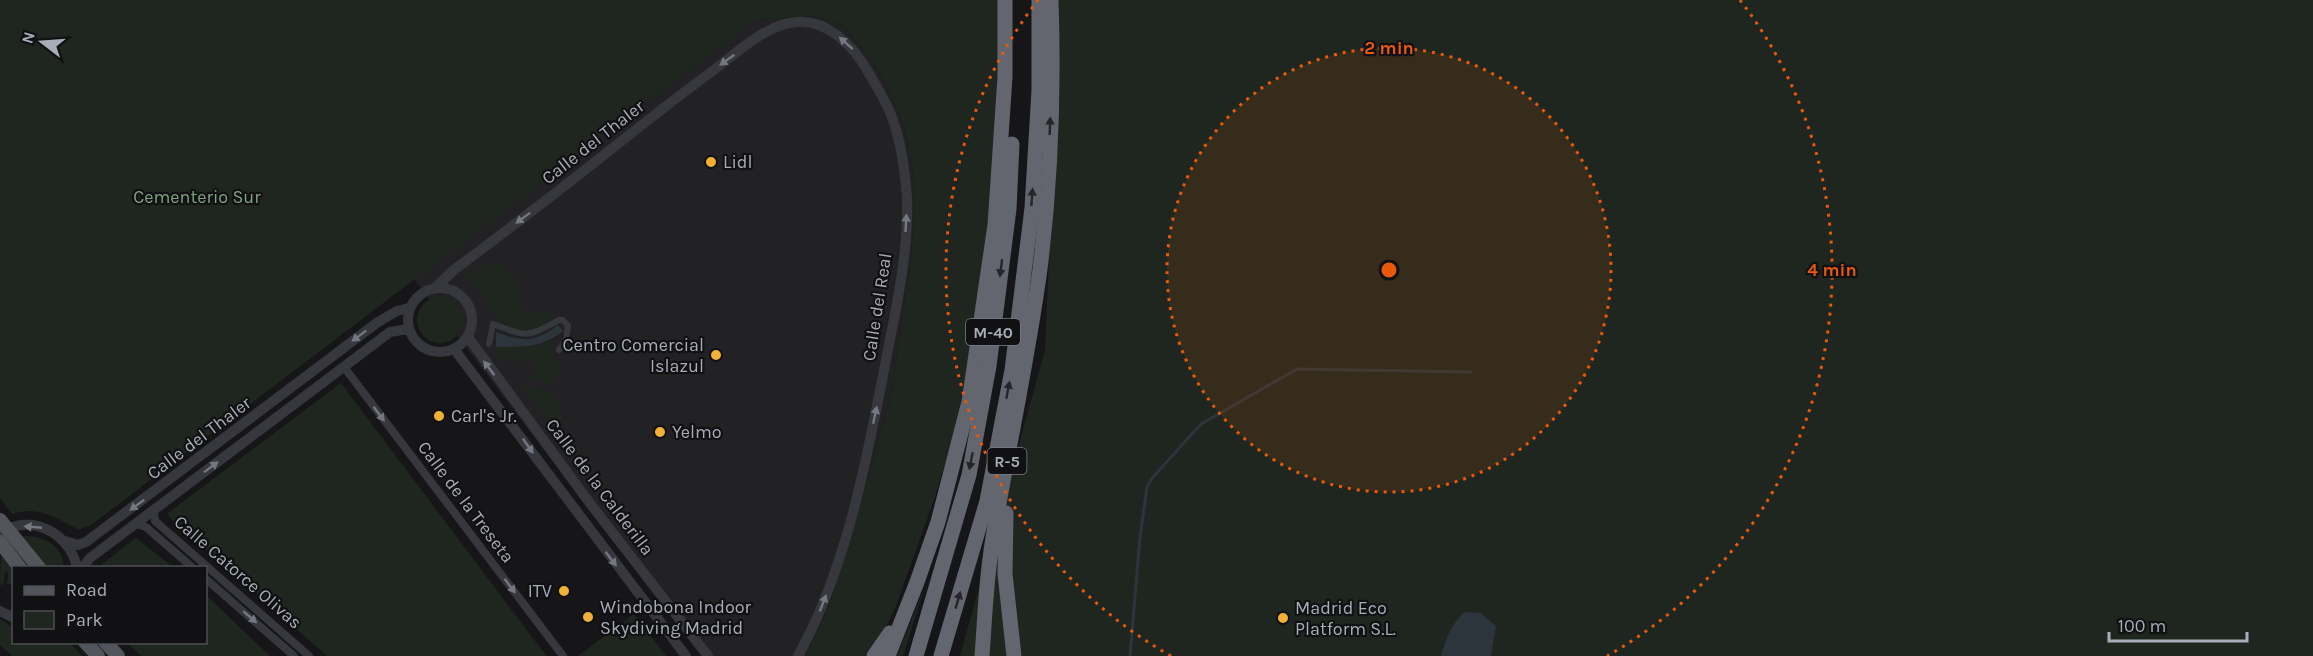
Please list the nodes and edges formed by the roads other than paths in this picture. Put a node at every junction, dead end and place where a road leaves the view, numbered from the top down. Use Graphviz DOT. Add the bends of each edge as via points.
graph roads {
  1 [pos="1005,0"];
  2 [pos="1014,0"];
  3 [pos="1039,0"];
  4 [pos="1051,0"];
  5 [pos="775,27"];
  6 [pos="1040,268"];
  7 [pos="436,288"];
  8 [pos="409,308"];
  9 [pos="408,329"];
  10 [pos="468,337"];
  11 [pos="489,344"];
  12 [pos="454,349"];
  13 [pos="559,350"];
  14 [pos="344,367"];
  15 [pos="946,491"];
  16 [pos="154,510"];
  17 [pos="135,524"];
  18 [pos="2,532"];
  19 [pos="65,541"];
  20 [pos="20,566"];
  21 [pos="38,566"];
  22 [pos="77,566"];
  23 [pos="83,566"];
  24 [pos="192,566"];
  25 [pos="206,566"];
  26 [pos="207,567"];
  27 [pos="207,580"];
  28 [pos="87,644"];
  29 [pos="107,644"];
  30 [pos="98,656"];
  31 [pos="118,656"];
  32 [pos="294,656"];
  33 [pos="309,656"];
  34 [pos="563,656"];
  35 [pos="686,656"];
  36 [pos="708,656"];
  37 [pos="798,656"];
  38 [pos="874,656"];
  39 [pos="888,656"];
  40 [pos="916,656"];
  41 [pos="941,656"];
  42 [pos="982,656"];
  43 [pos="1014,656"];
  1 -- 15 [label="highway, M-40" via="1005,77 995,225 969,402"];
  2 -- 40 [label="highway, M-40, one-way" via="1009,209 989,366 969,475"];
  41 -- 3 [label="highway, M-40, one-way" via="987,501 1012,370 1032,208 1039,90"];
  6 -- 4 [label="highway, M-40, one-way" via="1049,176"];
  5 -- 7 [label="street, Calle del Thaler, one-way" via="675,99 455,269"];
  37 -- 5 [label="street, Calle del Real, one-way" via="825,599 866,457 893,321 905,244 907,198 890,112 859,56 847,42 828,30 800,22"];
  6 -- 42 [label="highway, R-5" via="993,540"];
  6 -- 43 [label="highway, M-40" via="1035,342 1004,524"];
  7 -- 8 [label="street" via="420,294"];
  7 -- 10 [label="street" via="450,289 463,296 471,309"];
  8 -- 9 [label="street"];
  8 -- 19 [label="street, Calle del Thaler, one-way" via="378,322 86,542 78,545"];
  9 -- 12 [label="street" via="424,349 439,353"];
  9 -- 14 [label="street, Calle del Thaler" via="390,332"];
  10 -- 12 [label="street"];
  36 -- 10 [label="street, Calle de la Calderilla, one-way"];
  11 -- 13 [label="street" via="493,324 522,335 534,334 563,320 568,326 566,340"];
  12 -- 35 [label="street, Calle de la Calderilla, one-way"];
  16 -- 14 [label="street, Calle del Thaler, one-way"];
  14 -- 34 [label="street, Calle de la Treseta, one-way"];
  15 -- 38 [label="highway" via="899,616"];
  15 -- 39 [label="highway"];
  16 -- 17 [label="street, Calle del Thaler"];
  16 -- 25 [label="street, Calle Catorce Olivas" via="155,521"];
  17 -- 23 [label="street, Calle del Thaler"];
  17 -- 24 [label="street, Calle Catorce Olivas" via="146,527"];
  19 -- 18 [label="street, one-way" via="37,526 19,526"];
  18 -- 20 [label="main road"];
  18 -- 21 [label="main road"];
  19 -- 22 [label="street"];
  26 -- 33 [label="street, Calle Catorce Olivas"];
  27 -- 32 [label="street, Calle Catorce Olivas, one-way"];
  28 -- 30 [label="main road"];
  29 -- 31 [label="main road"];
}
